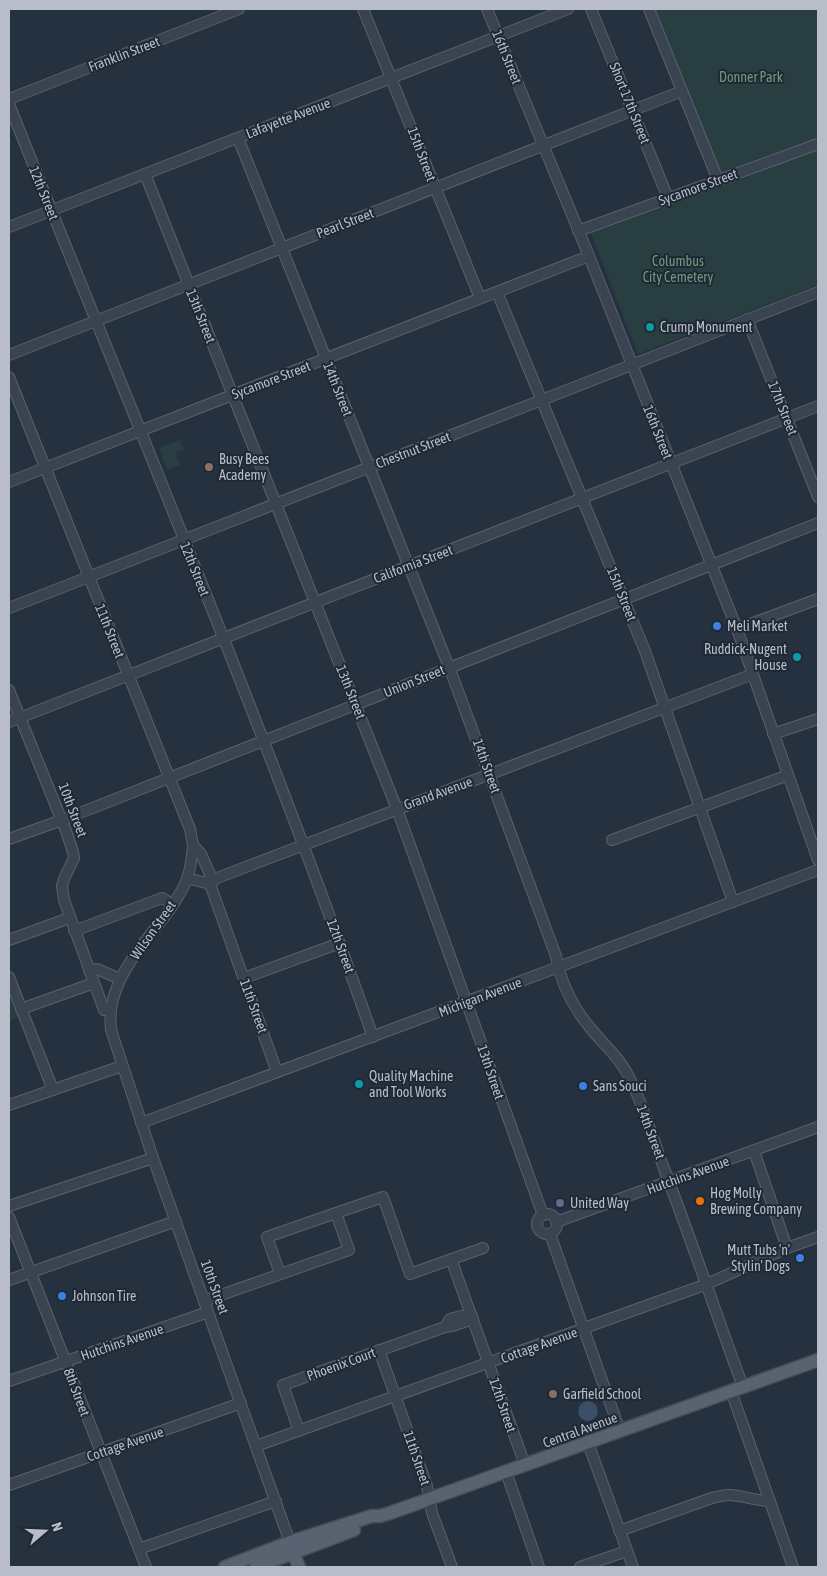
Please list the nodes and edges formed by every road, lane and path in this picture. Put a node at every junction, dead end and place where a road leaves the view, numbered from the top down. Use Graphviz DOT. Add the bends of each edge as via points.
graph roads {
  1 [pos="239,9"];
  2 [pos="363,9"];
  3 [pos="487,9"];
  4 [pos="568,9"];
  5 [pos="591,9"];
  6 [pos="649,9"];
  7 [pos="498,36"];
  8 [pos="392,77"];
  9 [pos="682,91"];
  10 [pos="9,99"];
  11 [pos="9,104"];
  12 [pos="633,111"];
  13 [pos="238,138"];
  14 [pos="818,144"];
  15 [pos="542,146"];
  16 [pos="144,174"];
  17 [pos="718,180"];
  18 [pos="435,188"];
  19 [pos="668,198"];
  20 [pos="51,210"];
  21 [pos="9,227"];
  22 [pos="578,231"];
  23 [pos="282,248"];
  24 [pos="589,256"];
  25 [pos="188,284"];
  26 [pos="497,292"];
  27 [pos="818,292"];
  28 [pos="480,298"];
  29 [pos="747,319"];
  30 [pos="96,321"];
  31 [pos="9,355"];
  32 [pos="326,358"];
  33 [pos="631,365"];
  34 [pos="9,378"];
  35 [pos="232,395"];
  36 [pos="542,400"];
  37 [pos="818,406"];
  38 [pos="787,418"];
  39 [pos="140,431"];
  40 [pos="670,464"];
  41 [pos="370,467"];
  42 [pos="45,468"];
  43 [pos="9,482"];
  44 [pos="818,497"];
  45 [pos="583,498"];
  46 [pos="276,503"];
  47 [pos="818,524"];
  48 [pos="183,539"];
  49 [pos="711,565"];
  50 [pos="408,566"];
  51 [pos="89,577"];
  52 [pos="625,599"];
  53 [pos="818,599"];
  54 [pos="315,602"];
  55 [pos="9,608"];
  56 [pos="737,630"];
  57 [pos="223,638"];
  58 [pos="450,667"];
  59 [pos="753,674"];
  60 [pos="128,676"];
  61 [pos="9,690"];
  62 [pos="356,704"];
  63 [pos="665,706"];
  64 [pos="20,718"];
  65 [pos="818,719"];
  66 [pos="9,722"];
  67 [pos="774,734"];
  68 [pos="264,740"];
  69 [pos="490,774"];
  70 [pos="788,775"];
  71 [pos="169,777"];
  72 [pos="700,807"];
  73 [pos="397,809"];
  74 [pos="62,820"];
  75 [pos="814,837"];
  76 [pos="9,839"];
  77 [pos="612,840"];
  78 [pos="193,844"];
  79 [pos="303,844"];
  80 [pos="818,860"];
  81 [pos="818,870"];
  82 [pos="187,878"];
  83 [pos="210,884"];
  84 [pos="733,902"];
  85 [pos="173,904"];
  86 [pos="70,918"];
  87 [pos="74,931"];
  88 [pos="9,940"];
  89 [pos="340,943"];
  90 [pos="558,968"];
  91 [pos="89,971"];
  92 [pos="9,977"];
  93 [pos="244,978"];
  94 [pos="120,979"];
  95 [pos="94,983"];
  96 [pos="466,1002"];
  97 [pos="22,1009"];
  98 [pos="107,1012"];
  99 [pos="373,1037"];
  100 [pos="122,1066"];
  101 [pos="278,1072"];
  102 [pos="53,1090"];
  103 [pos="9,1104"];
  104 [pos="141,1123"];
  105 [pos="818,1127"];
  106 [pos="754,1151"];
  107 [pos="153,1158"];
  108 [pos="670,1182"];
  109 [pos="9,1206"];
  110 [pos="336,1214"];
  111 [pos="543,1215"];
  112 [pos="9,1218"];
  113 [pos="176,1221"];
  114 [pos="556,1222"];
  115 [pos="550,1234"];
  116 [pos="818,1237"];
  117 [pos="483,1248"];
  118 [pos="787,1248"];
  119 [pos="450,1259"];
  120 [pos="30,1272"];
  121 [pos="280,1274"];
  122 [pos="9,1280"];
  123 [pos="707,1284"];
  124 [pos="204,1301"];
  125 [pos="208,1312"];
  126 [pos="472,1318"];
  127 [pos="583,1329"];
  128 [pos="379,1350"];
  129 [pos="818,1360"];
  130 [pos="65,1362"];
  131 [pos="488,1363"];
  132 [pos="9,1381"];
  133 [pos="737,1389"];
  134 [pos="395,1396"];
  135 [pos="240,1403"];
  136 [pos="300,1431"];
  137 [pos="620,1431"];
  138 [pos="588,1442"];
  139 [pos="256,1446"];
  140 [pos="101,1453"];
  141 [pos="525,1465"];
  142 [pos="506,1472"];
  143 [pos="9,1485"];
  144 [pos="430,1500"];
  145 [pos="276,1501"];
  146 [pos="769,1501"];
  147 [pos="619,1531"];
  148 [pos="292,1547"];
  149 [pos="139,1549"];
  150 [pos="628,1551"];
  151 [pos="146,1567"];
  152 [pos="225,1567"];
  153 [pos="256,1567"];
  154 [pos="299,1567"];
  155 [pos="452,1567"];
  156 [pos="540,1567"];
  157 [pos="580,1567"];
  158 [pos="633,1567"];
  159 [pos="793,1567"];
  1 -- 10 [label="street, Franklin Street"];
  2 -- 8 [label="street, 15th Street"];
  3 -- 7 [label="street, 16th Street"];
  4 -- 7 [label="street, Lafayette Avenue"];
  5 -- 12 [label="street, Short 17th Street"];
  6 -- 9 [label="street"];
  7 -- 8 [label="street, Lafayette Avenue"];
  7 -- 15 [label="street, 16th Street"];
  8 -- 13 [label="street, Lafayette Avenue"];
  8 -- 18 [label="street, 15th Street"];
  9 -- 12 [label="street, Pearl Street"];
  9 -- 17 [label="street"];
  11 -- 20 [label="street, 12th Street"];
  12 -- 15 [label="street, Pearl Street"];
  12 -- 19 [label="street, Short 17th Street"];
  13 -- 16 [label="street, Lafayette Avenue"];
  13 -- 23 [label="street, 14th Street"];
  14 -- 17 [label="street, Sycamore Street"];
  15 -- 18 [label="street, Pearl Street"];
  15 -- 22 [label="street, 16th Street"];
  16 -- 20 [label="street, Lafayette Avenue"];
  16 -- 25 [label="street, 13th Street"];
  17 -- 19 [label="street, Sycamore Street"];
  18 -- 23 [label="street, Pearl Street"];
  18 -- 28 [label="street, 15th Street"];
  19 -- 22 [label="street, Sycamore Street"];
  20 -- 21 [label="street, Lafayette Avenue"];
  20 -- 30 [label="street, 12th Street"];
  22 -- 24 [label="street, 16th Street"];
  23 -- 25 [label="street, Pearl Street"];
  23 -- 32 [label="street, 14th Street"];
  24 -- 26 [label="street, Sycamore Street"];
  24 -- 33 [label="street, 16th Street"];
  25 -- 30 [label="street, Pearl Street"];
  25 -- 35 [label="street, 13th Street"];
  26 -- 28 [label="street, Sycamore Street"];
  26 -- 36 [label="street, 15th Street"];
  27 -- 29 [label="street, Chestnut Street"];
  28 -- 32 [label="street, Sycamore Street"];
  29 -- 33 [label="street, Chestnut Street"];
  29 -- 38 [label="street, 17th Street"];
  30 -- 31 [label="street, Pearl Street"];
  30 -- 39 [label="street, 12th Street"];
  32 -- 35 [label="street, Sycamore Street"];
  32 -- 41 [label="street, 14th Street"];
  33 -- 36 [label="street, Chestnut Street"];
  33 -- 40 [label="street, 16th Street"];
  34 -- 42 [label="street, 11th Street"];
  35 -- 39 [label="street, Sycamore Street"];
  35 -- 46 [label="street, 13th Street"];
  36 -- 41 [label="street, Chestnut Street"];
  36 -- 45 [label="street, 15th Street"];
  37 -- 38 [label="street, California Street"];
  38 -- 40 [label="street, California Street"];
  38 -- 44 [label="street, 17th Street"];
  39 -- 42 [label="street, Sycamore Street"];
  39 -- 48 [label="street, 12th Street"];
  40 -- 45 [label="street, California Street"];
  40 -- 49 [label="street, 16th Street"];
  41 -- 46 [label="street, Chestnut Street"];
  41 -- 50 [label="street, 14th Street"];
  42 -- 43 [label="street, Sycamore Street"];
  42 -- 51 [label="street, 11th Street"];
  45 -- 50 [label="street, California Street"];
  45 -- 52 [label="street, 15th Street"];
  46 -- 48 [label="street, Chestnut Street"];
  46 -- 54 [label="street, 13th Street"];
  47 -- 49 [label="street, Union Street"];
  48 -- 51 [label="street, Chestnut Street"];
  48 -- 57 [label="street, 12th Street"];
  49 -- 52 [label="street, Union Street"];
  49 -- 56 [label="street, 16th Street"];
  50 -- 54 [label="street, California Street"];
  50 -- 58 [label="street, 14th Street"];
  51 -- 55 [label="street, Chestnut Street"];
  51 -- 60 [label="street, 11th Street"];
  52 -- 58 [label="street, Union Street"];
  52 -- 63 [label="street, 15th Street"];
  53 -- 56 [label="street"];
  54 -- 57 [label="street, California Street"];
  54 -- 62 [label="street, 13th Street"];
  56 -- 59 [label="street, 16th Street"];
  57 -- 60 [label="street, California Street"];
  57 -- 68 [label="street, 12th Street"];
  58 -- 62 [label="street, Union Street"];
  58 -- 69 [label="street, 14th Street"];
  59 -- 63 [label="street, Grand Avenue"];
  59 -- 67 [label="street, 16th Street"];
  60 -- 64 [label="street, California Street"];
  60 -- 71 [label="street, 11th Street"];
  61 -- 64 [label="street, 10th Street"];
  62 -- 68 [label="street, Union Street"];
  62 -- 73 [label="street, 13th Street"];
  63 -- 69 [label="street, Grand Avenue"];
  63 -- 72 [label="street, 15th Street"];
  64 -- 66 [label="street, California Street"];
  64 -- 74 [label="street, 10th Street"];
  65 -- 67 [label="street"];
  67 -- 70 [label="street, 16th Street"];
  68 -- 71 [label="street, Union Street"];
  68 -- 79 [label="street, 12th Street"];
  69 -- 73 [label="street, Grand Avenue"];
  69 -- 90 [label="street, 14th Street"];
  70 -- 72 [label="street"];
  70 -- 75 [label="street, 16th Street"];
  71 -- 74 [label="street, Union Street"];
  71 -- 78 [label="street, 11th Street" via="190,828"];
  72 -- 77 [label="street"];
  72 -- 84 [label="street, 15th Street"];
  73 -- 79 [label="street, Grand Avenue"];
  73 -- 96 [label="street, 13th Street"];
  74 -- 76 [label="street, Union Street"];
  74 -- 86 [label="street, 10th Street" via="74,858 62,886"];
  75 -- 80 [label="street, 16th Street"];
  78 -- 82 [label="street, Wilson Street"];
  78 -- 83 [label="street, 11th Street" via="210,874"];
  79 -- 83 [label="street, Grand Avenue" via="217,878"];
  79 -- 89 [label="street, 12th Street"];
  81 -- 84 [label="street, Michigan Avenue"];
  82 -- 83 [label="street"];
  82 -- 85 [label="street, Wilson Street"];
  83 -- 93 [label="street, 11th Street"];
  84 -- 90 [label="street, Michigan Avenue"];
  85 -- 87 [label="street" via="162,898"];
  85 -- 94 [label="street, Wilson Street"];
  86 -- 87 [label="street, 10th Street"];
  86 -- 88 [label="street"];
  87 -- 91 [label="street, 10th Street"];
  89 -- 93 [label="street"];
  89 -- 99 [label="street, 12th Street"];
  90 -- 96 [label="street, Michigan Avenue"];
  90 -- 108 [label="street, 14th Street" via="581,1016 617,1056 632,1081"];
  91 -- 94 [label="street" via="97,968"];
  91 -- 95 [label="street, 10th Street"];
  92 -- 97 [label="street"];
  93 -- 101 [label="street, 11th Street"];
  94 -- 98 [label="street, Wilson Street"];
  95 -- 97 [label="street"];
  95 -- 98 [label="street, 10th Street"];
  96 -- 99 [label="street, Michigan Avenue"];
  96 -- 111 [label="street, 13th Street"];
  97 -- 102 [label="street"];
  98 -- 100 [label="street, 10th Street"];
  99 -- 101 [label="street, Michigan Avenue"];
  100 -- 102 [label="street"];
  100 -- 104 [label="street, 10th Street"];
  101 -- 104 [label="street, Michigan Avenue"];
  102 -- 103 [label="street"];
  104 -- 107 [label="street, 10th Street"];
  105 -- 106 [label="street, Hutchins Avenue"];
  106 -- 108 [label="street, Hutchins Avenue"];
  106 -- 118 [label="street"];
  107 -- 109 [label="street"];
  107 -- 113 [label="street, 10th Street"];
  108 -- 114 [label="street, Hutchins Avenue"];
  108 -- 123 [label="street, 14th Street"];
  110 -- 119 [label="street" via="383,1197 410,1274"];
  110 -- 121 [label="street" via="268,1238"];
  110 -- 121 [label="street" via="349,1250"];
  111 -- 114 [label="street" via="549,1215"];
  111 -- 115 [label="street" via="537,1223 538,1229"];
  112 -- 120 [label="street, 8th Street"];
  113 -- 120 [label="street"];
  113 -- 124 [label="street, 10th Street"];
  114 -- 115 [label="street" via="556,1229"];
  115 -- 127 [label="street"];
  116 -- 118 [label="street, Cottage Avenue"];
  117 -- 119 [label="street"];
  118 -- 123 [label="street, Cottage Avenue"];
  119 -- 126 [label="street, 12th Street"];
  120 -- 122 [label="street"];
  120 -- 130 [label="street, 8th Street"];
  121 -- 124 [label="street"];
  123 -- 127 [label="street, Cottage Avenue"];
  123 -- 133 [label="street, 14th Street"];
  124 -- 125 [label="street, 10th Street"];
  125 -- 130 [label="street, Hutchins Avenue"];
  125 -- 135 [label="street, 10th Street"];
  126 -- 128 [label="street, Phoenix Court" via="460,1316 450,1320 445,1327"];
  126 -- 131 [label="street, 12th Street"];
  127 -- 131 [label="street, Cottage Avenue"];
  127 -- 137 [label="street"];
  128 -- 134 [label="street, 11th Street"];
  128 -- 136 [label="street, Phoenix Court" via="283,1385"];
  129 -- 133 [label="main road, Central Avenue"];
  130 -- 132 [label="street, Hutchins Avenue"];
  130 -- 140 [label="street, 8th Street"];
  131 -- 134 [label="street, Cottage Avenue"];
  131 -- 141 [label="street, 12th Street"];
  133 -- 137 [label="main road, Central Avenue"];
  133 -- 146 [label="street, 14th Street"];
  134 -- 136 [label="street, Cottage Avenue"];
  134 -- 144 [label="street, 11th Street"];
  135 -- 139 [label="street, 10th Street"];
  135 -- 140 [label="street, Cottage Avenue"];
  136 -- 139 [label="street, Cottage Avenue"];
  137 -- 138 [label="main road, Central Avenue"];
  138 -- 141 [label="main road, Central Avenue"];
  138 -- 147 [label="street"];
  139 -- 145 [label="street, 10th Street"];
  140 -- 143 [label="street, Cottage Avenue"];
  140 -- 149 [label="street, 8th Street"];
  141 -- 142 [label="main road, Central Avenue"];
  142 -- 144 [label="main road, Central Avenue"];
  142 -- 156 [label="street"];
  144 -- 148 [label="main road, Central Avenue" via="380,1516 374,1522"];
  144 -- 155 [label="street, 11th Street"];
  145 -- 148 [label="street, 10th Street"];
  145 -- 149 [label="street"];
  146 -- 147 [label="street" via="726,1495"];
  146 -- 159 [label="street, 14th Street"];
  147 -- 150 [label="street"];
  148 -- 152 [label="main road, Central Avenue"];
  148 -- 153 [label="main road, Central Avenue"];
  148 -- 154 [label="main road, 10th Street"];
  149 -- 151 [label="street, 8th Street"];
  150 -- 157 [label="street"];
  150 -- 158 [label="street"];
}
